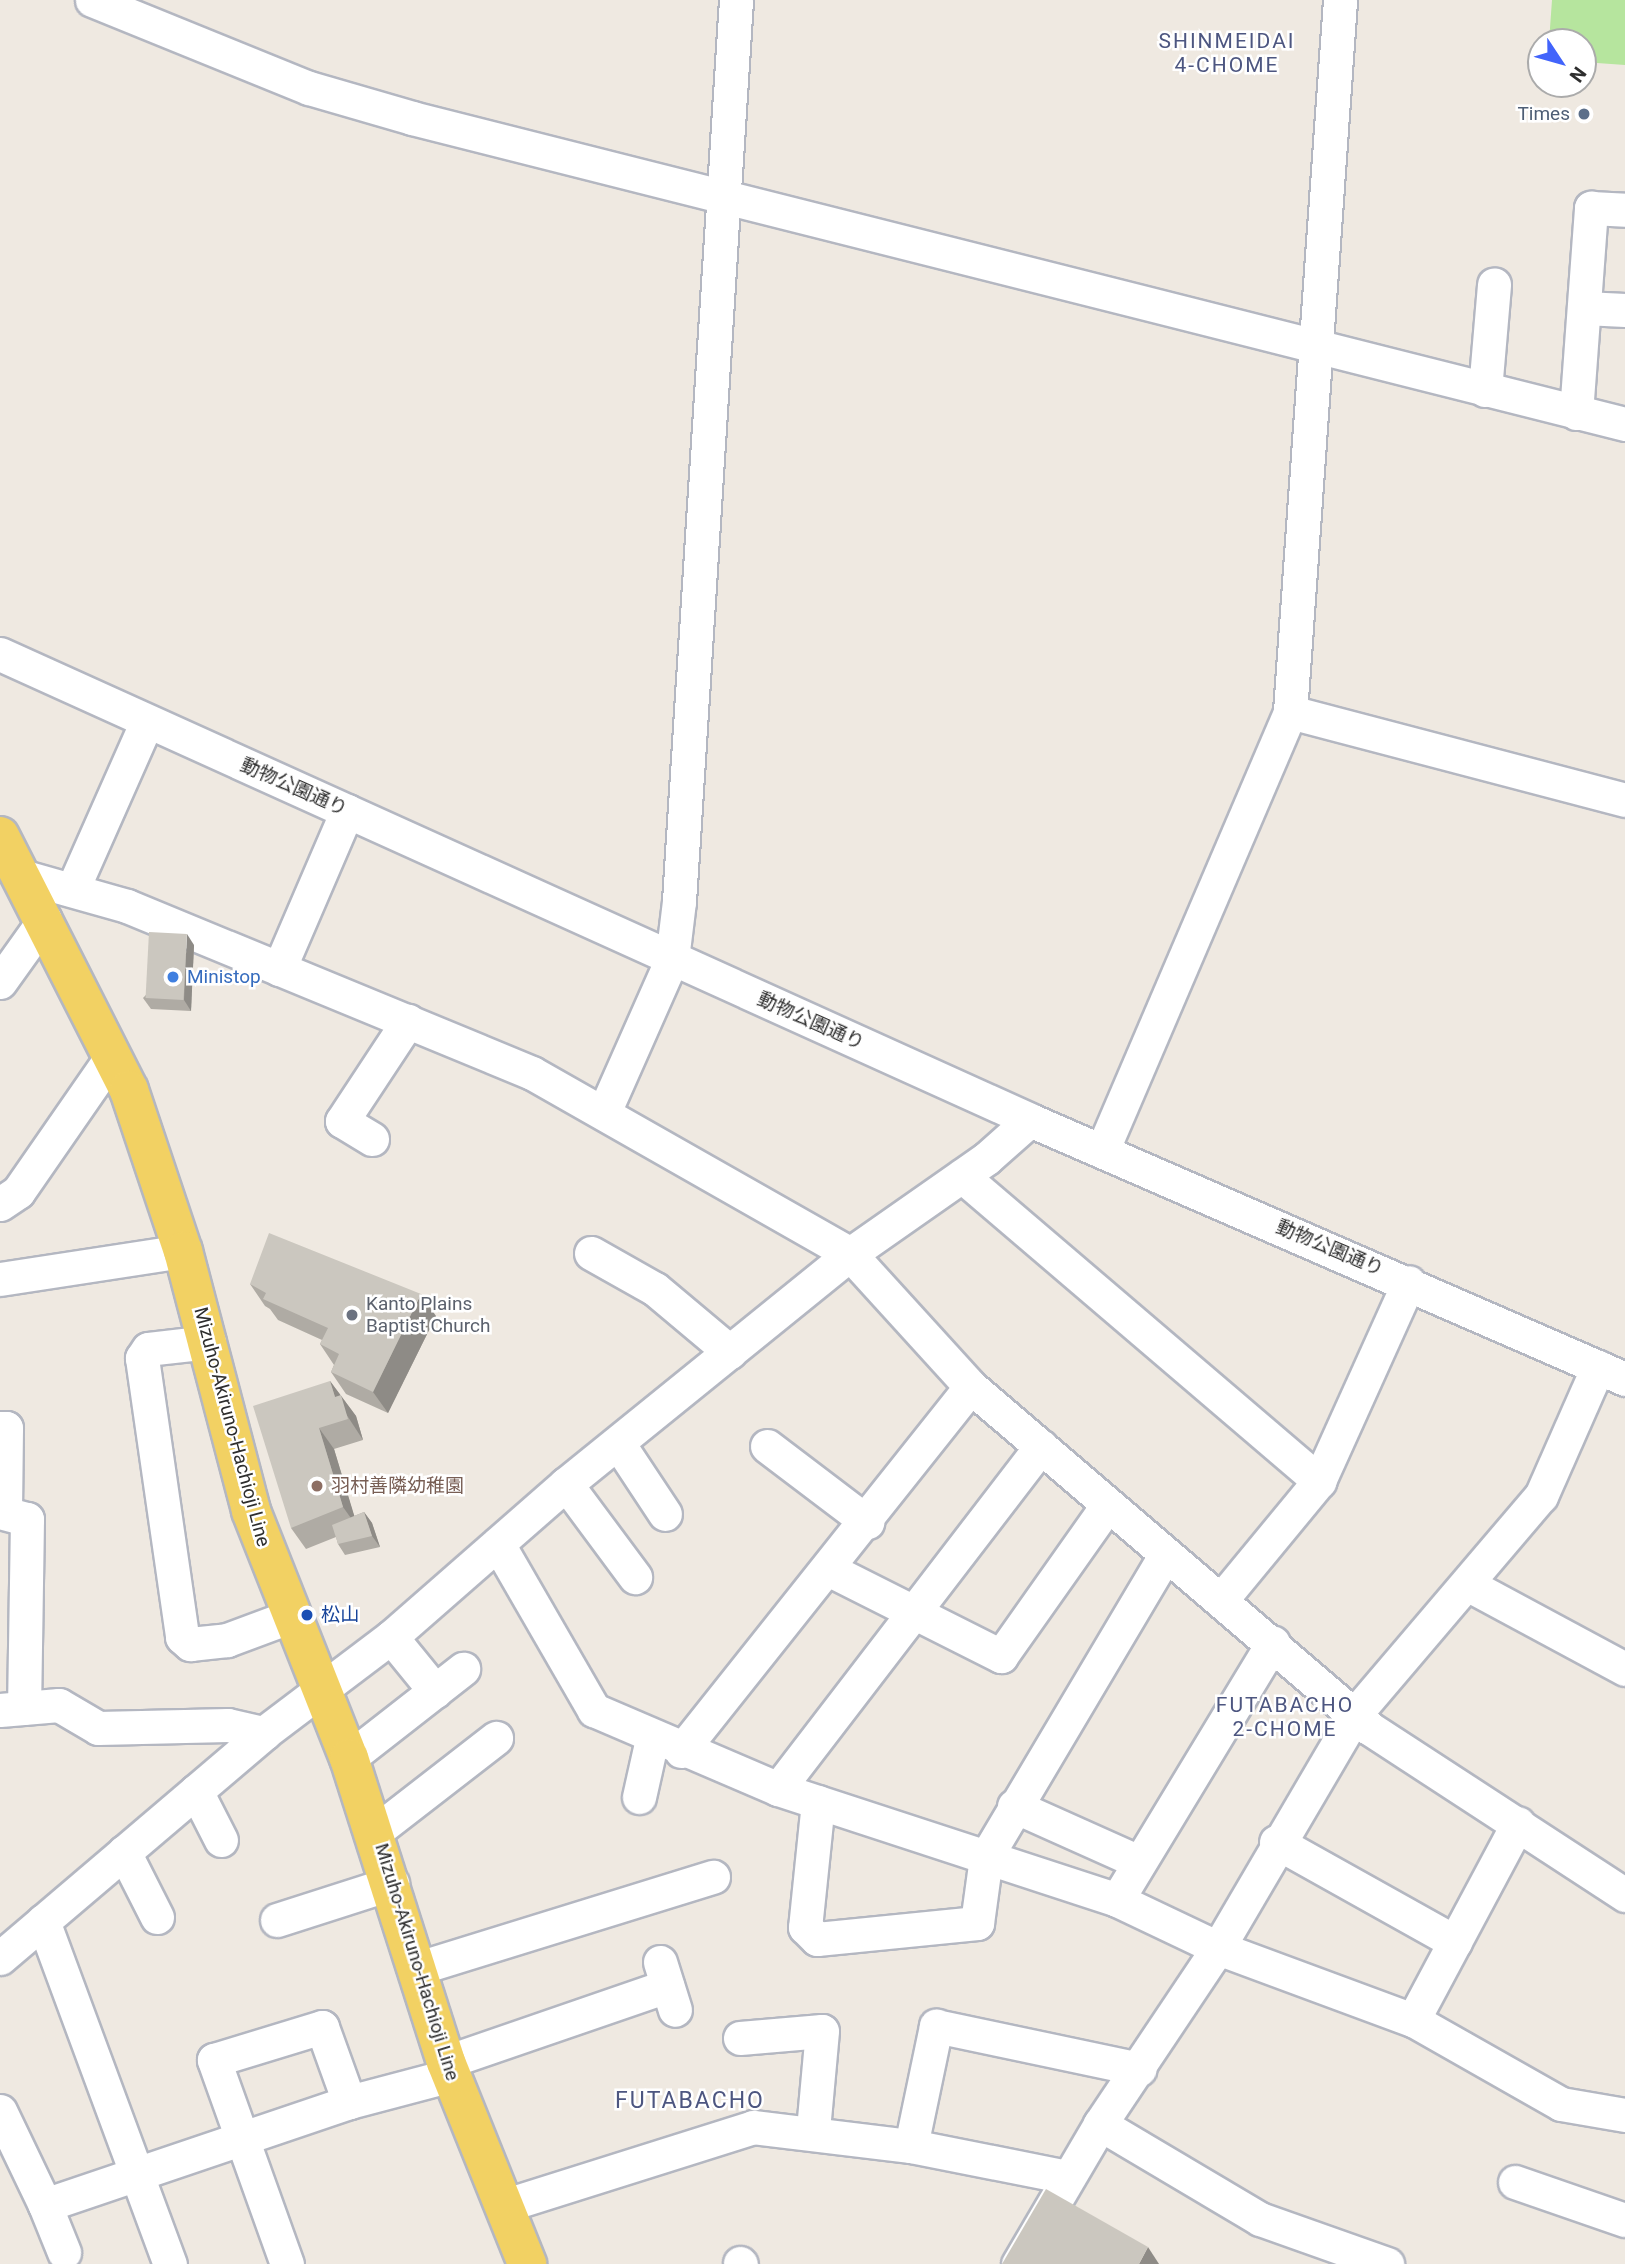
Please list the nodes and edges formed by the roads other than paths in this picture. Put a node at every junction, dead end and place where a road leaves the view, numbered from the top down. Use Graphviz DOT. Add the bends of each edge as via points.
graph roads {
  1 [pos="92,0"];
  2 [pos="736,0"];
  3 [pos="1340,0"];
  4 [pos="722,195"];
  5 [pos="1625,210"];
  6 [pos="1494,284"];
  7 [pos="1584,308"];
  8 [pos="1625,310"];
  9 [pos="1312,345"];
  10 [pos="1485,390"];
  11 [pos="1576,413"];
  12 [pos="1625,424"];
  13 [pos="0,654"];
  14 [pos="1290,712"];
  15 [pos="147,721"];
  16 [pos="1624,797"];
  17 [pos="347,811"];
  18 [pos="0,836"];
  19 [pos="21,876"];
  20 [pos="82,889"];
  21 [pos="47,922"];
  22 [pos="672,959"];
  23 [pos="279,969"];
  24 [pos="0,982"];
  25 [pos="408,1021"];
  26 [pos="112,1056"];
  27 [pos="605,1110"];
  28 [pos="1030,1120"];
  29 [pos="372,1139"];
  30 [pos="1102,1151"];
  31 [pos="962,1176"];
  32 [pos="0,1204"];
  33 [pos="183,1251"];
  34 [pos="591,1253"];
  35 [pos="850,1255"];
  36 [pos="0,1279"];
  37 [pos="1409,1282"];
  38 [pos="209,1342"];
  39 [pos="730,1352"];
  40 [pos="1611,1373"];
  41 [pos="971,1387"];
  42 [pos="0,1427"];
  43 [pos="618,1443"];
  44 [pos="767,1446"];
  45 [pos="1041,1446"];
  46 [pos="1319,1481"];
  47 [pos="566,1484"];
  48 [pos="1107,1506"];
  49 [pos="3,1512"];
  50 [pos="665,1514"];
  51 [pos="867,1522"];
  52 [pos="498,1544"];
  53 [pos="1165,1555"];
  54 [pos="828,1569"];
  55 [pos="635,1577"];
  56 [pos="1469,1585"];
  57 [pos="1221,1600"];
  58 [pos="915,1616"];
  59 [pos="289,1617"];
  60 [pos="391,1637"];
  61 [pos="1273,1642"];
  62 [pos="463,1669"];
  63 [pos="1625,1669"];
  64 [pos="321,1688"];
  65 [pos="435,1690"];
  66 [pos="12,1709"];
  67 [pos="1356,1713"];
  68 [pos="264,1733"];
  69 [pos="496,1738"];
  70 [pos="666,1745"];
  71 [pos="349,1758"];
  72 [pos="778,1789"];
  73 [pos="196,1791"];
  74 [pos="639,1797"];
  75 [pos="818,1802"];
  76 [pos="1014,1806"];
  77 [pos="1518,1823"];
  78 [pos="376,1831"];
  79 [pos="221,1840"];
  80 [pos="1276,1842"];
  81 [pos="124,1852"];
  82 [pos="986,1857"];
  83 [pos="1139,1862"];
  84 [pos="713,1877"];
  85 [pos="392,1884"];
  86 [pos="1625,1895"];
  87 [pos="1117,1900"];
  88 [pos="157,1917"];
  89 [pos="277,1920"];
  90 [pos="43,1921"];
  91 [pos="1455,1942"];
  92 [pos="1218,1948"];
  93 [pos="0,1958"];
  94 [pos="415,1969"];
  95 [pos="667,1986"];
  96 [pos="1413,2020"];
  97 [pos="740,2038"];
  98 [pos="449,2068"];
  99 [pos="1140,2069"];
  100 [pos="349,2102"];
  101 [pos="0,2111"];
  102 [pos="1625,2115"];
  103 [pos="1100,2124"];
  104 [pos="813,2130"];
  105 [pos="241,2140"];
  106 [pos="911,2146"];
  107 [pos="137,2174"];
  108 [pos="1068,2177"];
  109 [pos="1515,2182"];
  110 [pos="45,2205"];
  111 [pos="503,2206"];
  112 [pos="1625,2220"];
  113 [pos="64,2252"];
  114 [pos="170,2264"];
  115 [pos="286,2264"];
  116 [pos="527,2264"];
  117 [pos="1018,2264"];
  118 [pos="1387,2264"];
  1 -- 4 [label="street" via="310,88"];
  2 -- 4 [label="street"];
  3 -- 9 [label="street"];
  4 -- 9 [label="street"];
  4 -- 22 [label="street"];
  5 -- 7 [label="street" via="1591,208"];
  6 -- 10 [label="street"];
  7 -- 8 [label="street"];
  7 -- 11 [label="street"];
  9 -- 10 [label="street"];
  9 -- 14 [label="street"];
  10 -- 11 [label="street"];
  11 -- 12 [label="street"];
  13 -- 15 [label="street, 動物公園通り"];
  14 -- 16 [label="street"];
  14 -- 30 [label="street"];
  15 -- 17 [label="street, 動物公園通り"];
  15 -- 20 [label="street"];
  17 -- 22 [label="street, 動物公園通り"];
  17 -- 23 [label="street"];
  18 -- 19 [label="main road, Mizuho-Akiruno-Hachioji Line"];
  19 -- 20 [label="street"];
  19 -- 21 [label="main road, Mizuho-Akiruno-Hachioji Line"];
  20 -- 21 [label="street"];
  20 -- 23 [label="street"];
  21 -- 24 [label="street"];
  21 -- 26 [label="main road, Mizuho-Akiruno-Hachioji Line"];
  22 -- 27 [label="street"];
  22 -- 28 [label="street, 動物公園通り"];
  23 -- 25 [label="street"];
  25 -- 27 [label="street"];
  25 -- 29 [label="street" via="342,1121"];
  26 -- 32 [label="street" via="18,1192"];
  26 -- 33 [label="main road, Mizuho-Akiruno-Hachioji Line"];
  27 -- 35 [label="street"];
  28 -- 30 [label="street, 動物公園通り"];
  28 -- 31 [label="street"];
  30 -- 37 [label="street, 動物公園通り"];
  31 -- 35 [label="street"];
  31 -- 46 [label="street"];
  33 -- 36 [label="street"];
  33 -- 38 [label="main road, Mizuho-Akiruno-Hachioji Line"];
  34 -- 39 [label="street" via="655,1289"];
  35 -- 39 [label="street"];
  35 -- 41 [label="street"];
  37 -- 40 [label="street, 動物公園通り"];
  37 -- 46 [label="street"];
  38 -- 59 [label="main road, Mizuho-Akiruno-Hachioji Line" via="251,1511"];
  38 -- 59 [label="street" via="148,1349 142,1358 182,1637 190,1644 227,1640"];
  39 -- 43 [label="street"];
  40 -- 56 [label="street" via="1541,1496"];
  41 -- 45 [label="street"];
  41 -- 51 [label="street"];
  42 -- 49 [label="street" via="6,1428"];
  43 -- 47 [label="street"];
  43 -- 50 [label="street"];
  44 -- 51 [label="street"];
  45 -- 48 [label="street"];
  45 -- 58 [label="street"];
  46 -- 57 [label="street"];
  47 -- 52 [label="street"];
  47 -- 55 [label="street"];
  48 -- 53 [label="street"];
  48 -- 58 [label="street" via="1001,1656"];
  49 -- 66 [label="street" via="27,1520"];
  51 -- 54 [label="street"];
  52 -- 60 [label="street"];
  52 -- 70 [label="street" via="594,1710"];
  53 -- 57 [label="street"];
  53 -- 76 [label="street"];
  54 -- 58 [label="street"];
  54 -- 70 [label="street"];
  56 -- 63 [label="street"];
  56 -- 67 [label="street"];
  57 -- 61 [label="street"];
  58 -- 72 [label="street"];
  59 -- 64 [label="main road, Mizuho-Akiruno-Hachioji Line"];
  60 -- 64 [label="street"];
  60 -- 65 [label="street"];
  61 -- 67 [label="street"];
  61 -- 83 [label="street"];
  62 -- 65 [label="street"];
  64 -- 68 [label="street"];
  64 -- 71 [label="main road, Mizuho-Akiruno-Hachioji Line"];
  65 -- 71 [label="street"];
  66 -- 68 [label="street" via="60,1705 98,1728 228,1725"];
  67 -- 77 [label="street" via="1369,1728"];
  67 -- 80 [label="street"];
  68 -- 73 [label="street"];
  69 -- 78 [label="street"];
  70 -- 72 [label="street"];
  70 -- 74 [label="street"];
  71 -- 78 [label="main road, Mizuho-Akiruno-Hachioji Line"];
  72 -- 75 [label="street"];
  73 -- 79 [label="street"];
  73 -- 81 [label="street"];
  75 -- 82 [label="street"];
  75 -- 82 [label="street" via="805,1927 817,1939 977,1923"];
  76 -- 82 [label="street"];
  76 -- 83 [label="street"];
  77 -- 86 [label="street"];
  77 -- 91 [label="street"];
  78 -- 85 [label="main road, Mizuho-Akiruno-Hachioji Line"];
  80 -- 91 [label="street"];
  80 -- 92 [label="street"];
  81 -- 88 [label="street"];
  81 -- 90 [label="street"];
  82 -- 87 [label="street"];
  83 -- 87 [label="street"];
  84 -- 94 [label="street"];
  85 -- 89 [label="street"];
  85 -- 94 [label="main road, Mizuho-Akiruno-Hachioji Line"];
  87 -- 92 [label="street"];
  90 -- 93 [label="street"];
  90 -- 107 [label="street"];
  91 -- 96 [label="street"];
  92 -- 96 [label="street"];
  92 -- 99 [label="street"];
  94 -- 98 [label="main road, Mizuho-Akiruno-Hachioji Line"];
  95 -- 98 [label="street"];
  96 -- 102 [label="street" via="1561,2104"];
  97 -- 104 [label="street" via="822,2031"];
  98 -- 100 [label="street"];
  98 -- 111 [label="main road, Mizuho-Akiruno-Hachioji Line"];
  99 -- 103 [label="street"];
  99 -- 106 [label="street" via="936,2026"];
  100 -- 105 [label="street"];
  100 -- 105 [label="street" via="322,2027 214,2060"];
  101 -- 110 [label="street"];
  103 -- 108 [label="street"];
  103 -- 118 [label="street" via="1260,2219"];
  104 -- 106 [label="street"];
  104 -- 111 [label="street" via="752,2127"];
  105 -- 107 [label="street"];
  105 -- 115 [label="street"];
  106 -- 108 [label="street"];
  107 -- 110 [label="street"];
  107 -- 114 [label="street"];
  108 -- 117 [label="street"];
  109 -- 112 [label="street"];
  110 -- 113 [label="street"];
  111 -- 116 [label="main road, Mizuho-Akiruno-Hachioji Line"];
}
